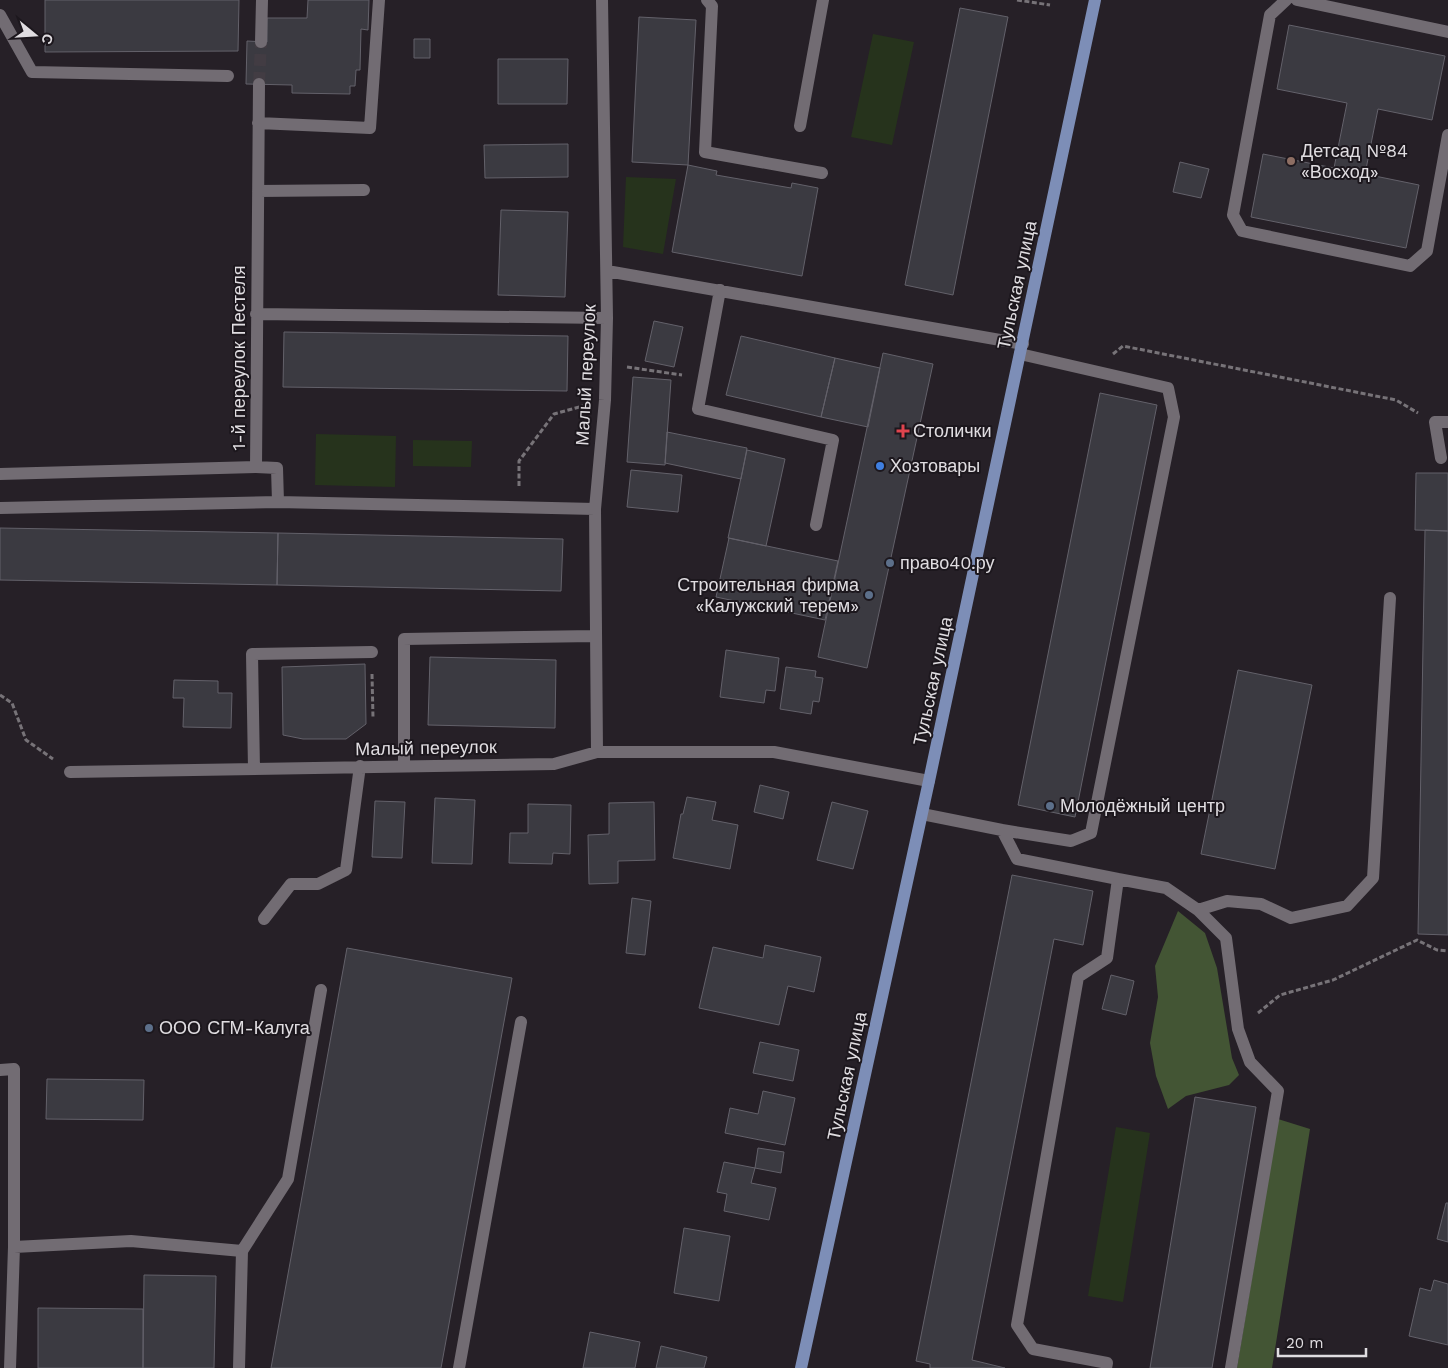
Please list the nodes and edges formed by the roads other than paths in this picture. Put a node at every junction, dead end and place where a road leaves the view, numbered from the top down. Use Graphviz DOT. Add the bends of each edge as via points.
graph roads {
  1 [pos="262,0"];
  2 [pos="379,0"];
  3 [pos="602,0"];
  4 [pos="707,0"];
  5 [pos="823,0"];
  6 [pos="1095,0"];
  7 [pos="1286,0"];
  8 [pos="1297,0"];
  9 [pos="0,15"];
  10 [pos="1448,32"];
  11 [pos="261,42"];
  12 [pos="228,76"];
  13 [pos="259,84"];
  14 [pos="258,123"];
  15 [pos="800,126"];
  16 [pos="1448,135"];
  17 [pos="822,173"];
  18 [pos="364,190"];
  19 [pos="258,191"];
  20 [pos="607,271"];
  21 [pos="720,290"];
  22 [pos="256,314"];
  23 [pos="608,318"];
  24 [pos="1022,349"];
  25 [pos="1442,422"];
  26 [pos="1441,458"];
  27 [pos="256,467"];
  28 [pos="0,474"];
  29 [pos="278,502"];
  30 [pos="0,508"];
  31 [pos="594,510"];
  32 [pos="816,524"];
  33 [pos="1390,598"];
  34 [pos="595,636"];
  35 [pos="372,652"];
  36 [pos="597,752"];
  37 [pos="360,766"];
  38 [pos="404,766"];
  39 [pos="254,769"];
  40 [pos="70,772"];
  41 [pos="929,781"];
  42 [pos="922,814"];
  43 [pos="1002,830"];
  44 [pos="1118,880"];
  45 [pos="1198,910"];
  46 [pos="264,919"];
  47 [pos="321,990"];
  48 [pos="521,1022"];
  49 [pos="0,1070"];
  50 [pos="14,1247"];
  51 [pos="242,1251"];
  52 [pos="10,1368"];
  53 [pos="239,1368"];
  54 [pos="459,1368"];
  55 [pos="801,1368"];
  56 [pos="1106,1368"];
  57 [pos="1231,1368"];
  1 -- 11 [label="street"];
  2 -- 14 [label="street" via="370,128"];
  3 -- 20 [label="street, Малый переулок"];
  4 -- 17 [label="street" via="712,6 705,152"];
  5 -- 15 [label="street"];
  6 -- 24 [label="main road, Тульская улица"];
  7 -- 16 [label="street" via="1270,15 1233,215 1242,231 1410,266 1427,251"];
  8 -- 10 [label="street"];
  9 -- 12 [label="street" via="32,72"];
  13 -- 14 [label="street, 1-й переулок Пестеля"];
  14 -- 19 [label="street, 1-й переулок Пестеля"];
  18 -- 19 [label="street"];
  19 -- 22 [label="street, 1-й переулок Пестеля"];
  20 -- 21 [label="street"];
  20 -- 23 [label="street, Малый переулок"];
  21 -- 24 [label="street"];
  21 -- 32 [label="street" via="698,409 834,440"];
  22 -- 23 [label="street"];
  22 -- 27 [label="street, 1-й переулок Пестеля"];
  23 -- 31 [label="street, Малый переулок" via="605,400"];
  24 -- 41 [label="main road, Тульская улица"];
  24 -- 43 [label="street" via="1092,372 1168,388 1174,418 1091,833 1071,841"];
  25 -- 26 [label="street"];
  27 -- 28 [label="street, 1-й переулок Пестеля"];
  27 -- 29 [label="street" via="277,468"];
  29 -- 30 [label="street"];
  29 -- 31 [label="street"];
  31 -- 34 [label="street, Малый переулок"];
  33 -- 45 [label="street" via="1373,878 1346,906 1291,918 1261,904 1227,901"];
  34 -- 36 [label="street, Малый переулок"];
  34 -- 38 [label="street" via="404,639"];
  35 -- 39 [label="street" via="252,654"];
  36 -- 38 [label="street, Малый переулок" via="554,764"];
  36 -- 41 [label="street, Малый переулок" via="774,752"];
  37 -- 38 [label="street, Малый переулок"];
  37 -- 39 [label="street, Малый переулок"];
  37 -- 46 [label="street" via="346,870 318,884 291,884"];
  39 -- 40 [label="street, Малый переулок"];
  41 -- 42 [label="main road, Тульская улица"];
  42 -- 43 [label="street"];
  42 -- 55 [label="main road, Тульская улица"];
  43 -- 44 [label="street" via="1017,859"];
  44 -- 45 [label="street" via="1166,888"];
  44 -- 56 [label="street" via="1106,958 1078,977 1017,1325 1033,1349 1107,1363"];
  45 -- 57 [label="street" via="1226,938 1238,1029 1250,1062 1278,1091"];
  47 -- 51 [label="street" via="288,1179"];
  48 -- 54 [label="street"];
  49 -- 50 [label="street" via="14,1069"];
  50 -- 51 [label="street" via="130,1241"];
  50 -- 52 [label="street"];
  51 -- 53 [label="street"];
}
